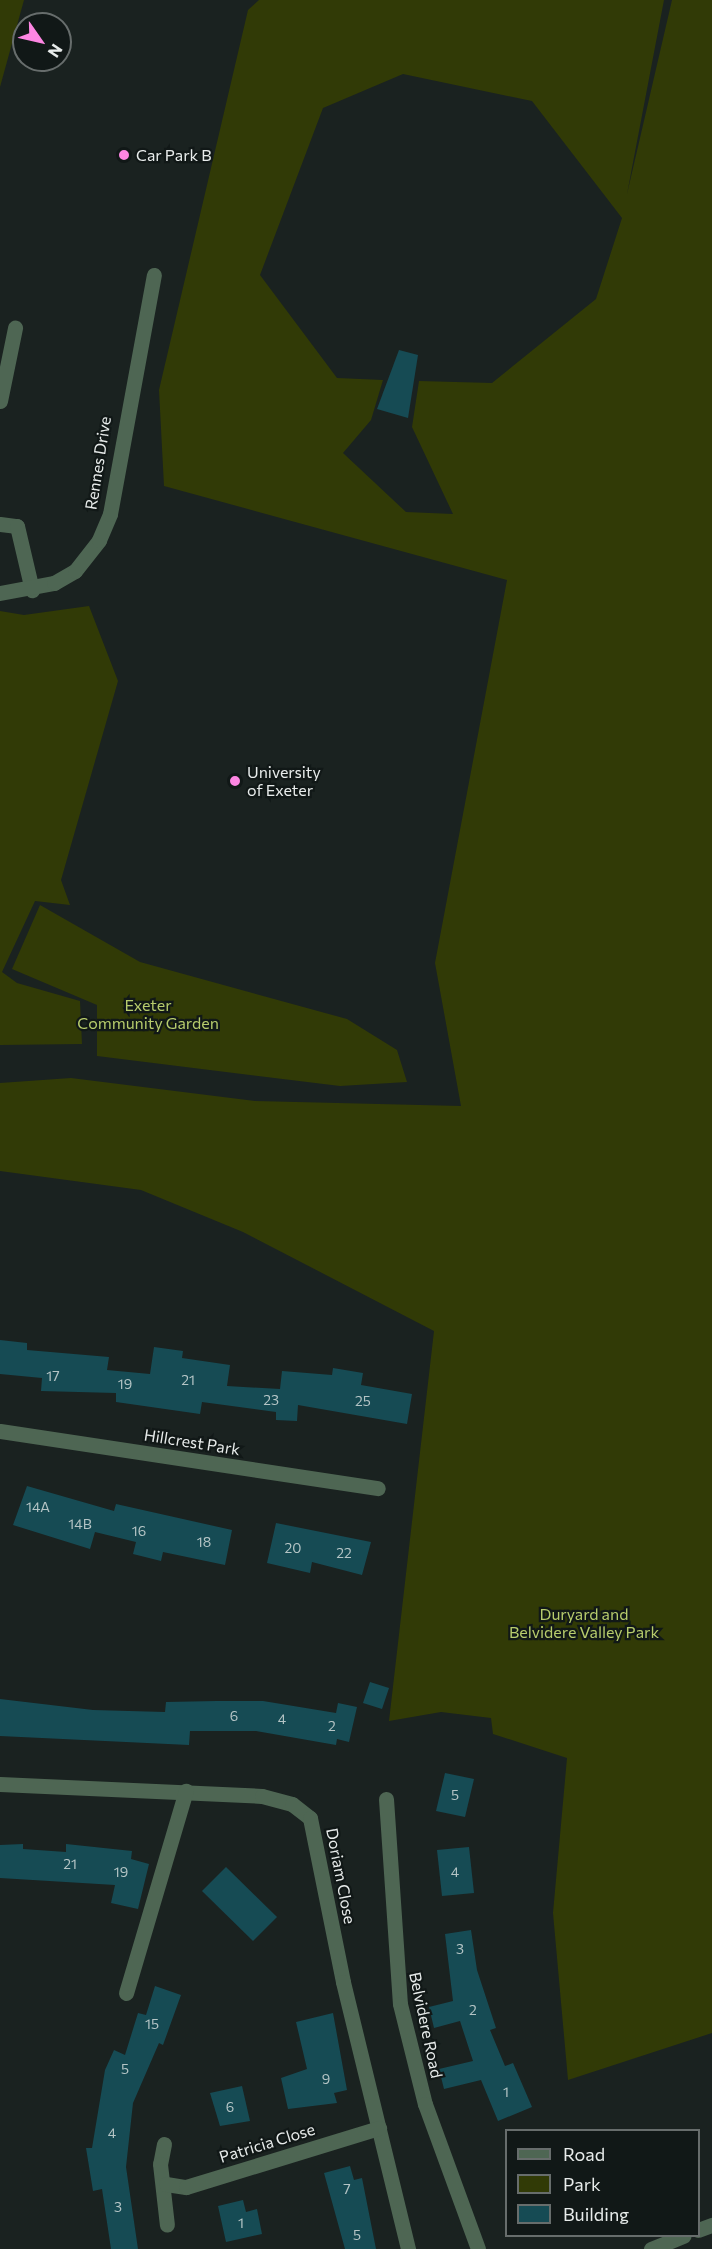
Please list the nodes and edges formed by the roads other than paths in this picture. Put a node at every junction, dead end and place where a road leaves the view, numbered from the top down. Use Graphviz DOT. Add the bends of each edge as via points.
graph roads {
  1 [pos="154,275"];
  2 [pos="15,328"];
  3 [pos="0,401"];
  4 [pos="0,524"];
  5 [pos="32,590"];
  6 [pos="0,593"];
  7 [pos="0,1431"];
  8 [pos="378,1488"];
  9 [pos="0,1784"];
  10 [pos="186,1791"];
  11 [pos="386,1799"];
  12 [pos="126,1993"];
  13 [pos="379,2128"];
  14 [pos="164,2145"];
  15 [pos="166,2184"];
  16 [pos="167,2225"];
  17 [pos="678,2237"];
  18 [pos="408,2249"];
  19 [pos="478,2249"];
  20 [pos="651,2249"];
  1 -- 5 [label="street, Rennes Drive" via="110,514 88,558 75,571"];
  2 -- 3 [label="street"];
  4 -- 5 [label="street" via="17,526"];
  5 -- 6 [label="street, Rennes Drive"];
  7 -- 8 [label="street, Hillcrest Park"];
  9 -- 10 [label="street, Doriam Close"];
  10 -- 12 [label="street"];
  10 -- 13 [label="street, Doriam Close" via="262,1796 292,1804 310,1818"];
  11 -- 19 [label="street, Belvidere Road" via="400,2004 425,2104"];
  13 -- 15 [label="street, Patricia Close" via="186,2187"];
  13 -- 18 [label="street, Doriam Close"];
  14 -- 15 [label="street" via="160,2164"];
  15 -- 16 [label="street"];
  17 -- 20 [label="street"];
}
